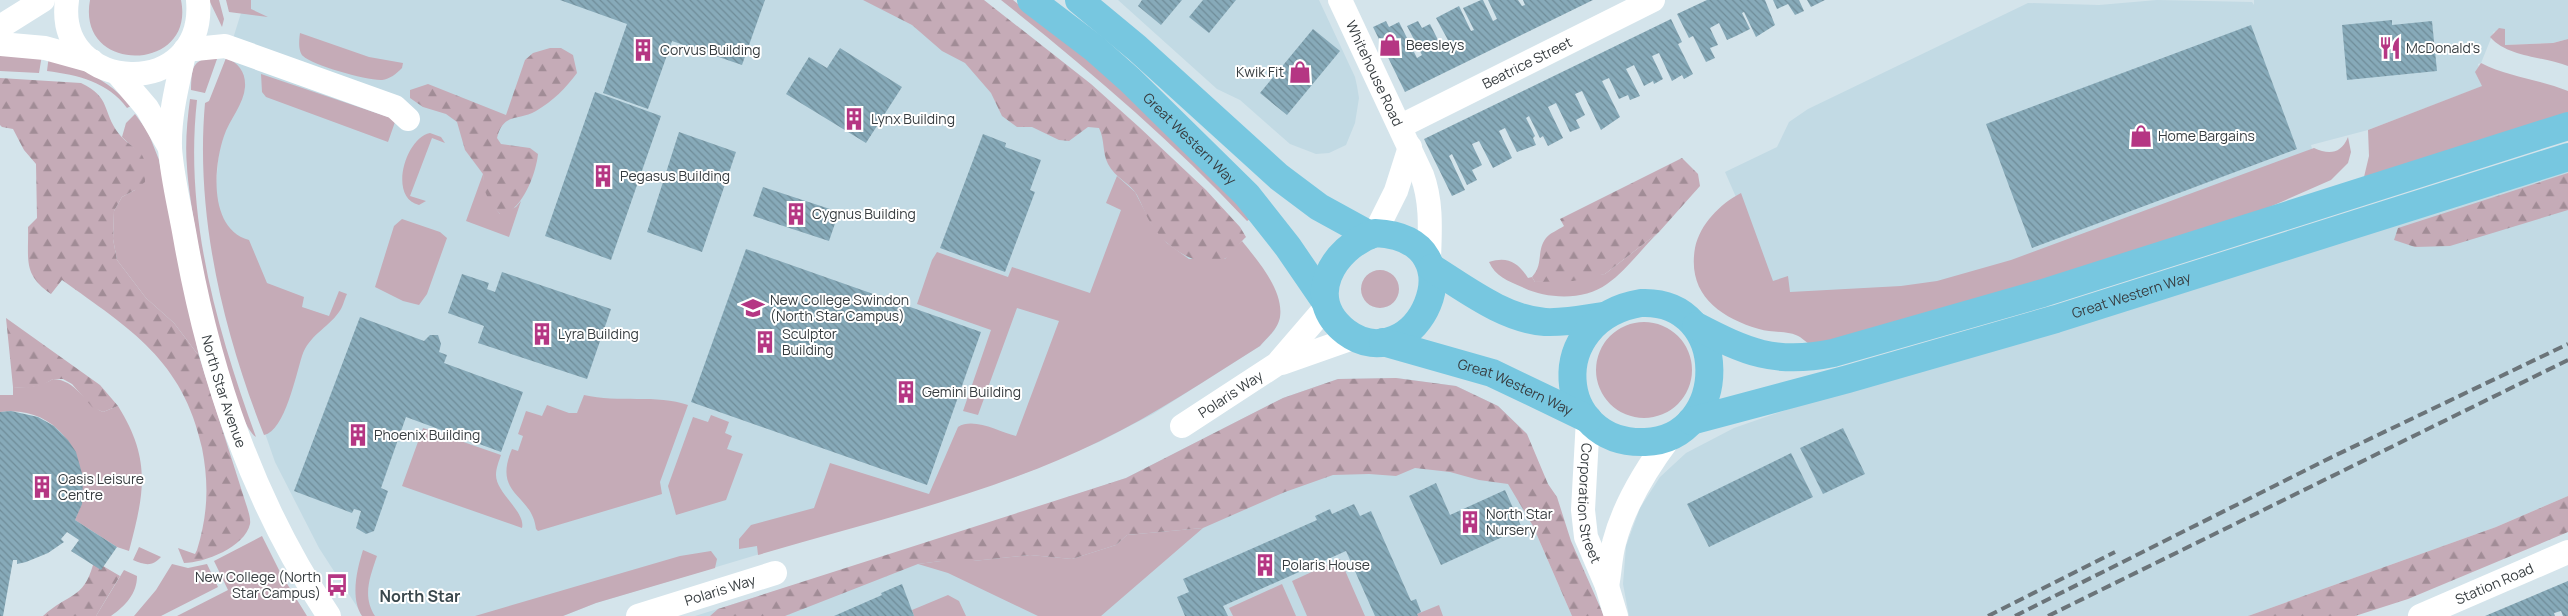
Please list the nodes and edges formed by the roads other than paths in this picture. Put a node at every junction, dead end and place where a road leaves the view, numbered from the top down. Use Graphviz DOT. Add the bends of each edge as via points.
graph roads {
  1 [pos="43,0"];
  2 [pos="67,0"];
  3 [pos="1031,0"];
  4 [pos="1080,0"];
  5 [pos="1340,0"];
  6 [pos="1653,0"];
  7 [pos="199,5"];
  8 [pos="0,27"];
  9 [pos="0,44"];
  10 [pos="225,46"];
  11 [pos="185,50"];
  12 [pos="92,61"];
  13 [pos="118,74"];
  14 [pos="408,119"];
  15 [pos="1401,126"];
  16 [pos="2568,126"];
  17 [pos="1410,147"];
  18 [pos="170,148"];
  19 [pos="2568,157"];
  20 [pos="1372,234"];
  21 [pos="1430,263"];
  22 [pos="1326,304"];
  23 [pos="1603,316"];
  24 [pos="1696,326"];
  25 [pos="1353,338"];
  26 [pos="1383,342"];
  27 [pos="1278,364"];
  28 [pos="1588,418"];
  29 [pos="1182,426"];
  30 [pos="1681,429"];
  31 [pos="2568,552"];
  32 [pos="775,573"];
  33 [pos="1606,586"];
  34 [pos="329,616"];
  35 [pos="638,616"];
  36 [pos="1616,616"];
  37 [pos="2420,616"];
  1 -- 8 [label="street"];
  2 -- 12 [label="street, North Star Avenue" via="67,20 72,35"];
  3 -- 22 [label="main road, Great Western Way" via="1130,80 1247,195 1288,247"];
  4 -- 20 [label="main road" via="1280,177 1319,207"];
  5 -- 15 [label="street, Whitehouse Road"];
  6 -- 15 [label="street, Beatrice Street"];
  7 -- 10 [label="street"];
  7 -- 11 [label="street, North Star Avenue" via="195,32"];
  9 -- 12 [label="street" via="45,48"];
  10 -- 11 [label="street"];
  10 -- 14 [label="street" via="395,107"];
  11 -- 13 [label="street, North Star Avenue" via="173,62 151,73"];
  11 -- 18 [label="street, North Star Avenue" via="173,110"];
  12 -- 13 [label="street, North Star Avenue"];
  13 -- 18 [label="street, North Star Avenue" via="147,108"];
  15 -- 17 [label="street, Whitehouse Road"];
  16 -- 24 [label="main road, Great Western Way" via="2044,293 1812,358 1777,358 1751,351"];
  17 -- 20 [label="street" via="1396,191"];
  17 -- 21 [label="street, Whitehouse Road" via="1427,189"];
  18 -- 34 [label="street, North Star Avenue" via="199,306 226,405 246,462 272,519 292,558"];
  19 -- 30 [label="main road, Great Western Way" via="2056,319"];
  20 -- 21 [label="main road" via="1404,239"];
  20 -- 22 [label="main road" via="1347,247 1340,255 1328,278"];
  21 -- 23 [label="main road" via="1502,310 1534,320 1558,322"];
  21 -- 26 [label="main road" via="1431,294 1423,316 1403,335"];
  22 -- 25 [label="main road" via="1332,319"];
  22 -- 27 [label="street, Polaris Way"];
  23 -- 24 [label="main road" via="1624,306 1649,303 1674,309"];
  23 -- 28 [label="main road" via="1580,343 1573,371 1575,394"];
  24 -- 30 [label="main road" via="1707,353 1710,376 1703,403"];
  25 -- 26 [label="main road"];
  25 -- 27 [label="street, Polaris Way"];
  26 -- 28 [label="main road, Great Western Way" via="1498,375"];
  27 -- 29 [label="street, Polaris Way"];
  28 -- 30 [label="main road" via="1603,432 1621,439 1647,442"];
  28 -- 33 [label="street, Corporation Street" via="1583,510 1586,537"];
  30 -- 33 [label="street, Corporation Street" via="1648,469 1627,508 1614,546"];
  31 -- 37 [label="street, Station Road"];
  32 -- 35 [label="street, Polaris Way"];
  33 -- 36 [label="street, Corporation Street"];
}
